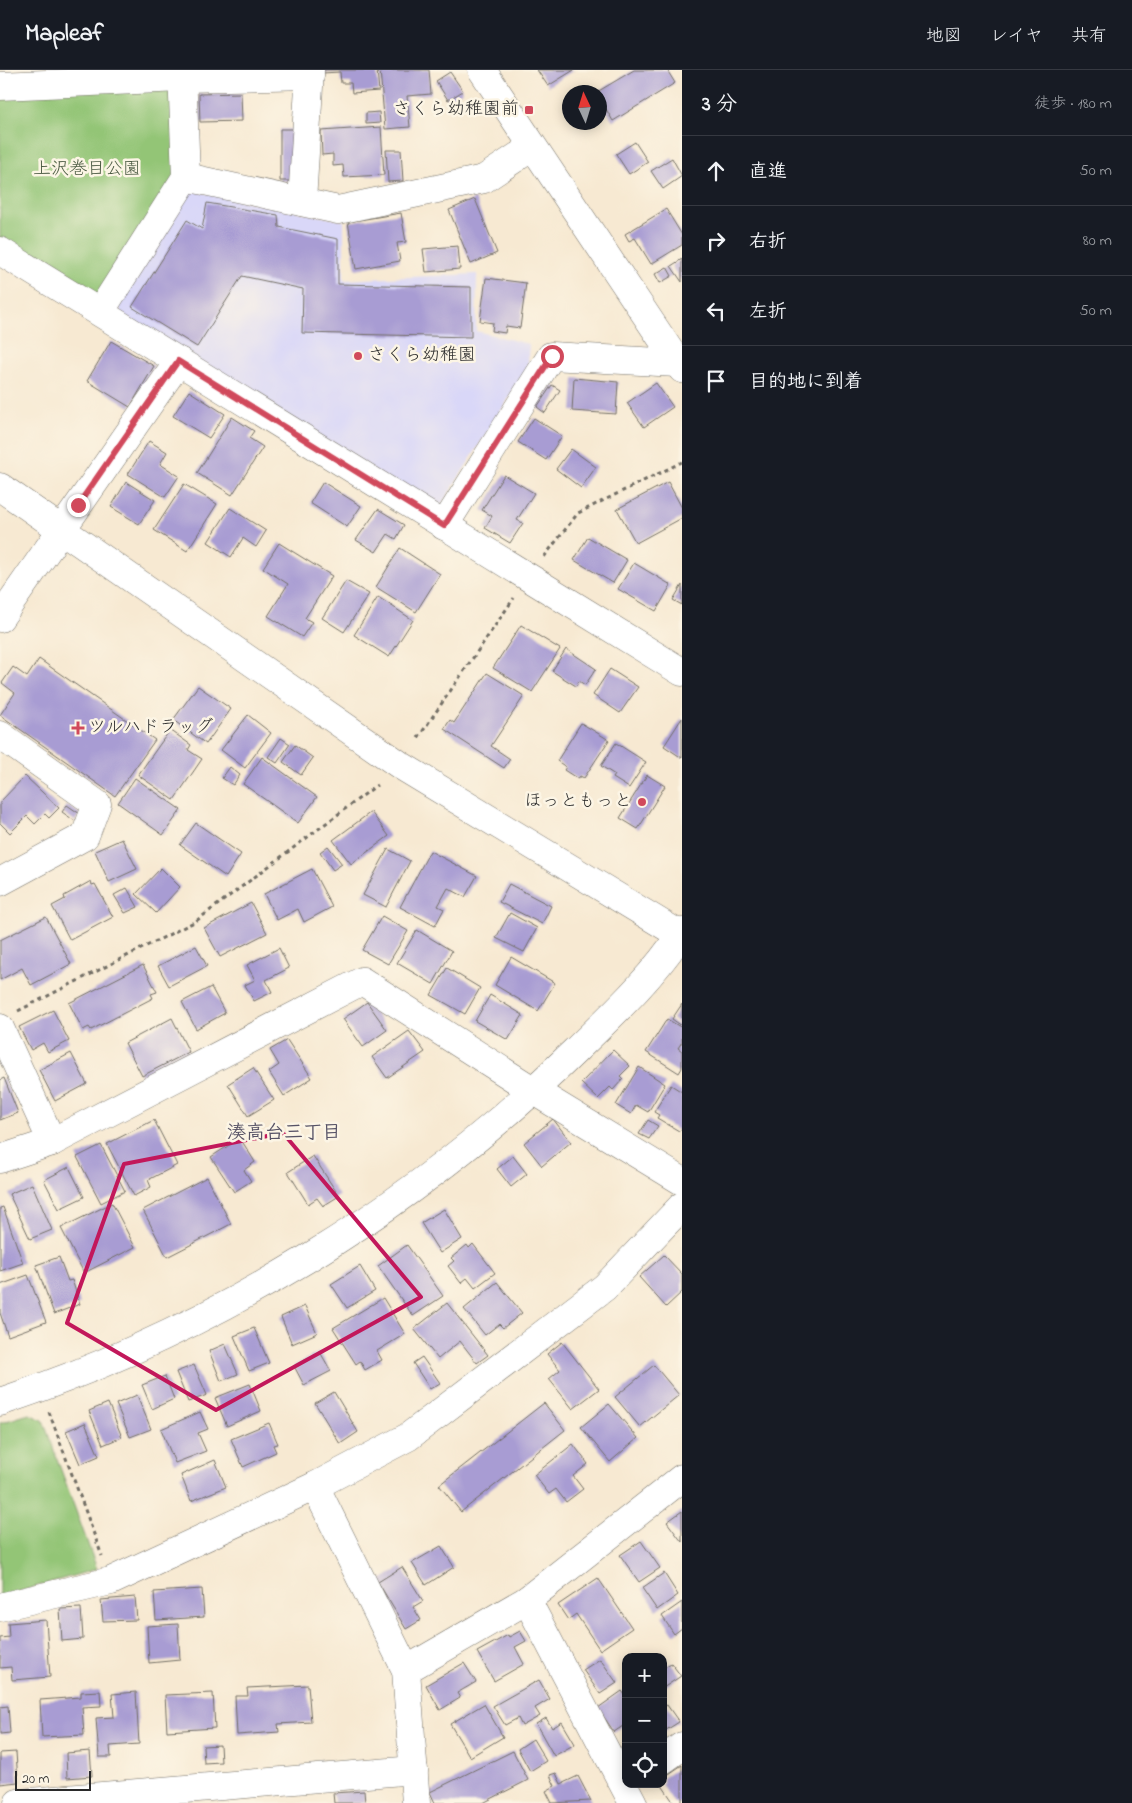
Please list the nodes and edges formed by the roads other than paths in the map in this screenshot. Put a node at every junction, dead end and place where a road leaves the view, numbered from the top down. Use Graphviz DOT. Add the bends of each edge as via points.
graph roads {
  1 [pos="482,70"];
  2 [pos="310,72"];
  3 [pos="182,74"];
  4 [pos="0,86"];
  5 [pos="532,147"];
  6 [pos="186,177"];
  7 [pos="302,202"];
  8 [pos="0,251"];
  9 [pos="100,312"];
  10 [pos="178,361"];
  11 [pos="680,366"];
  12 [pos="0,487"];
  13 [pos="444,526"];
  14 [pos="61,530"];
  15 [pos="0,618"];
  16 [pos="682,672"];
  17 [pos="0,735"];
  18 [pos="0,882"];
  19 [pos="681,934"];
  20 [pos="9,1020"];
  21 [pos="534,1091"];
  22 [pos="52,1142"];
  23 [pos="0,1159"];
  24 [pos="682,1181"];
  25 [pos="682,1206"];
  26 [pos="0,1402"];
  27 [pos="682,1478"];
  28 [pos="315,1486"];
  29 [pos="527,1600"];
  30 [pos="0,1607"];
  31 [pos="406,1670"];
  32 [pos="682,1746"];
  33 [pos="667,1757"];
  34 [pos="414,1770"];
  35 [pos="629,1792"];
  36 [pos="18,1803"];
  37 [pos="416,1803"];
  1 -- 5 [label="street"];
  2 -- 3 [label="street"];
  2 -- 7 [label="street"];
  3 -- 4 [label="street"];
  3 -- 6 [label="street"];
  5 -- 7 [label="street" via="484,179 338,210"];
  5 -- 11 [label="street"];
  6 -- 7 [label="street"];
  6 -- 9 [label="street"];
  8 -- 9 [label="street"];
  9 -- 10 [label="street"];
  10 -- 13 [label="street"];
  10 -- 14 [label="street"];
  11 -- 13 [label="street" via="552,356"];
  12 -- 14 [label="street"];
  13 -- 16 [label="street"];
  14 -- 15 [label="street"];
  14 -- 19 [label="street" via="400,765"];
  17 -- 18 [label="street" via="98,804 85,836"];
  19 -- 21 [label="street" via="633,994"];
  20 -- 22 [label="street"];
  21 -- 22 [label="street" via="362,981"];
  21 -- 24 [label="street"];
  21 -- 26 [label="street" via="380,1212 272,1280 171,1333"];
  22 -- 23 [label="street"];
  25 -- 28 [label="street" via="605,1287 408,1437"];
  27 -- 29 [label="street"];
  28 -- 30 [label="street" via="111,1581"];
  28 -- 31 [label="street"];
  29 -- 31 [label="street"];
  29 -- 35 [label="street"];
  31 -- 34 [label="street"];
  32 -- 33 [label="street"];
  34 -- 36 [label="street"];
  34 -- 37 [label="street"];
}
